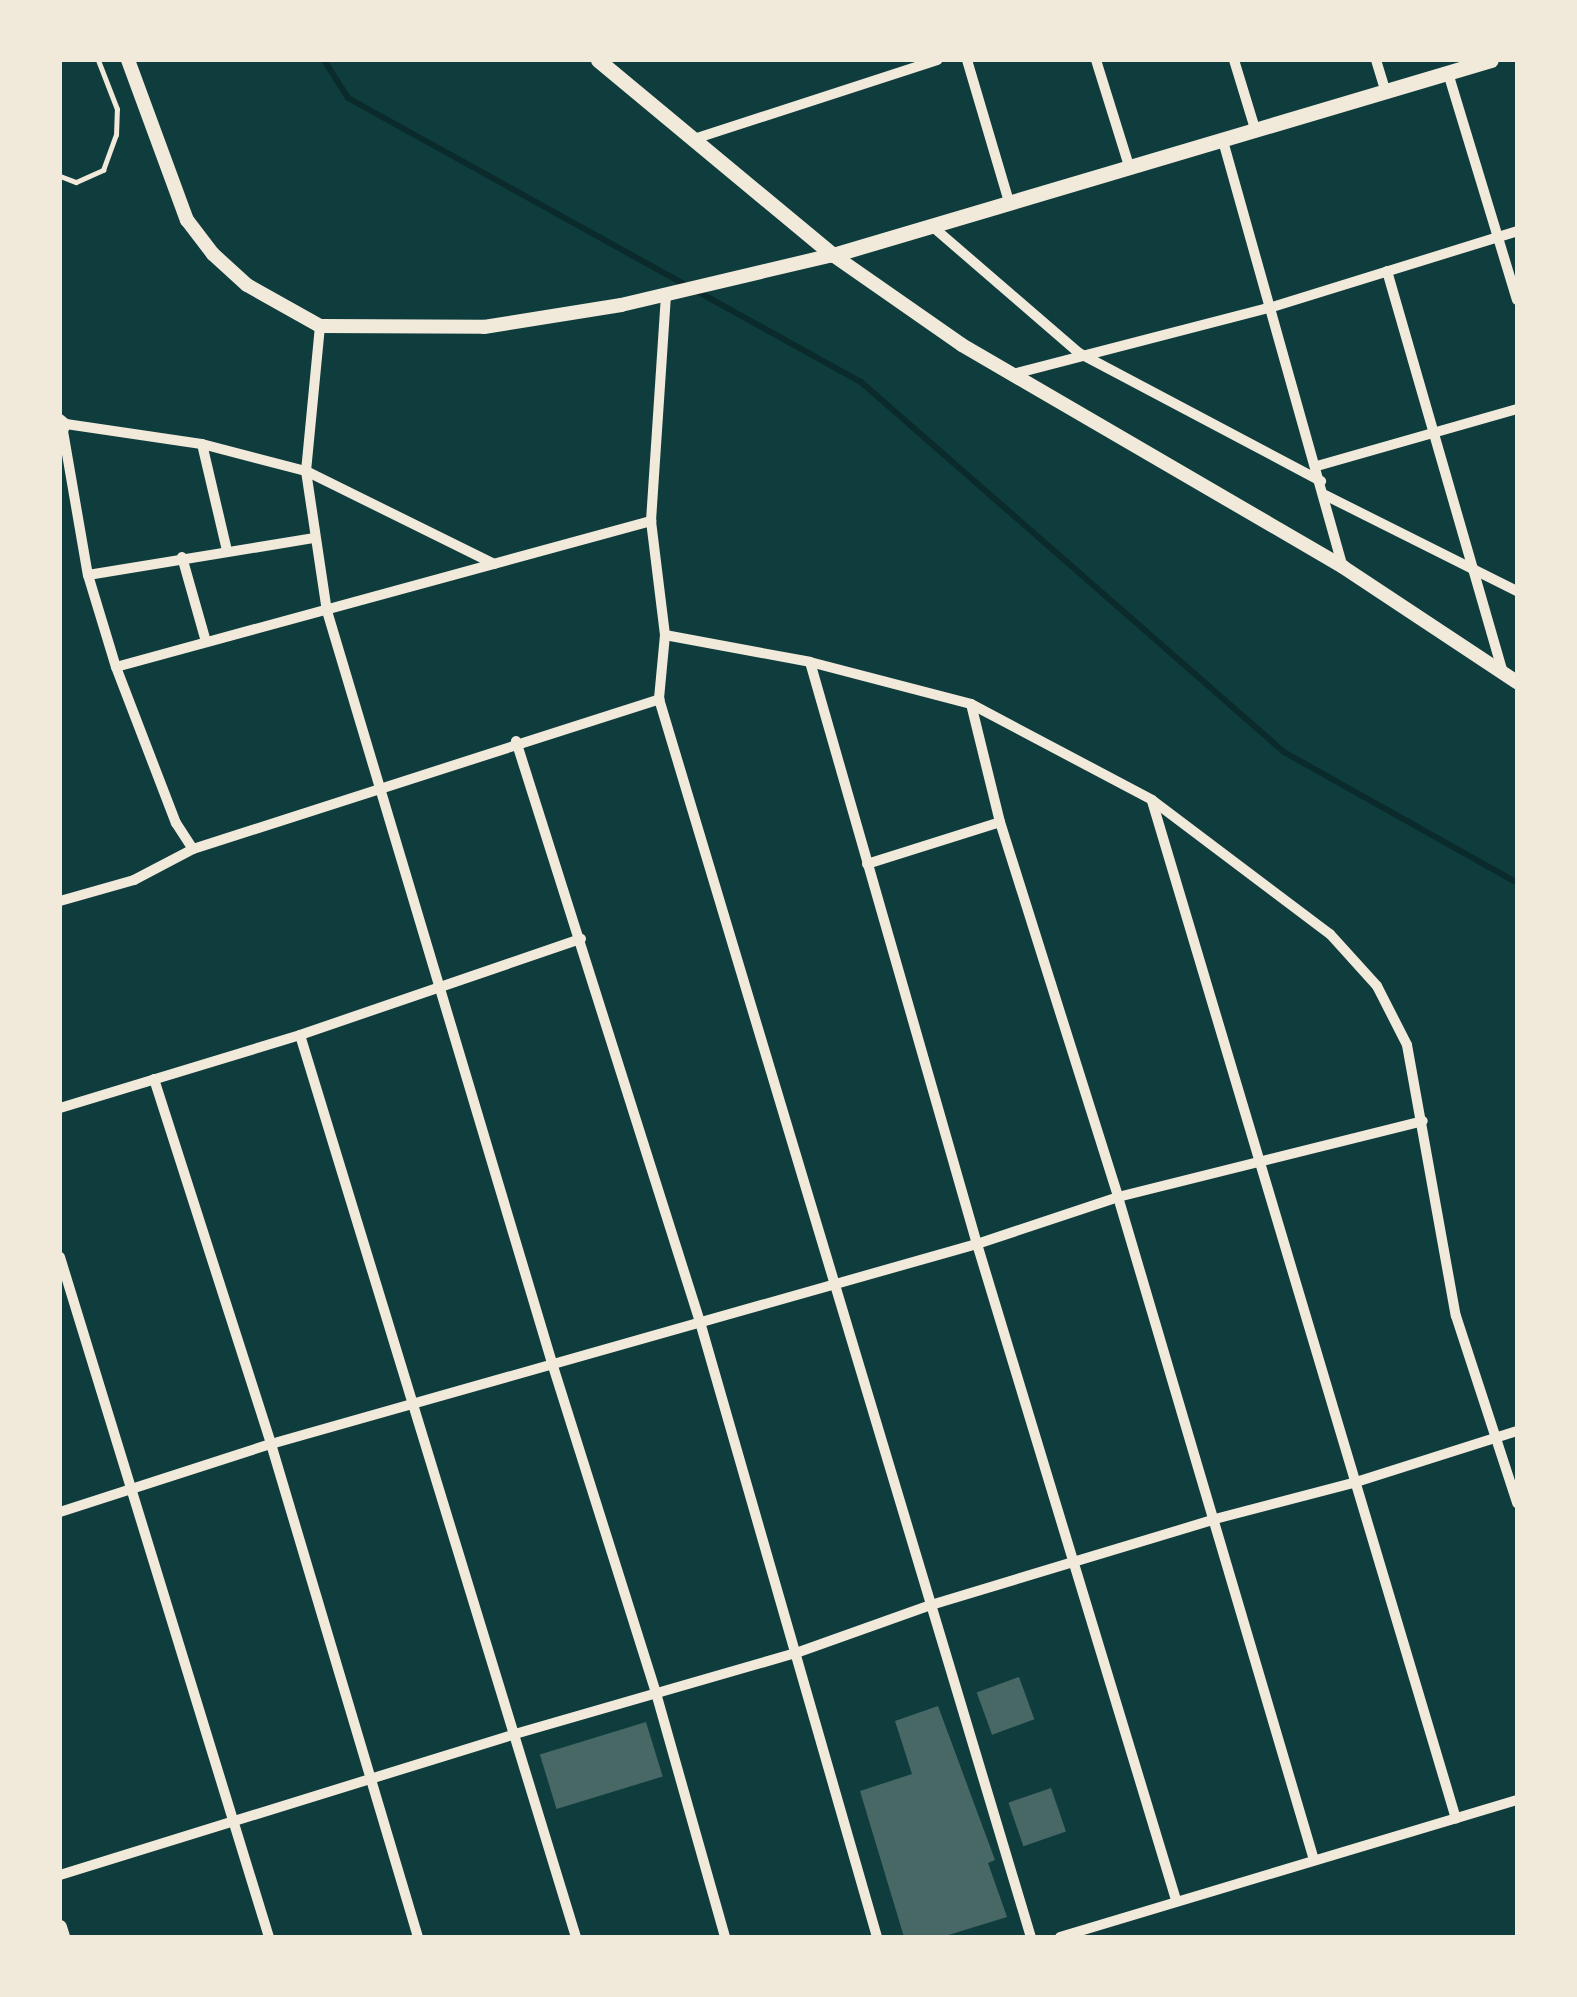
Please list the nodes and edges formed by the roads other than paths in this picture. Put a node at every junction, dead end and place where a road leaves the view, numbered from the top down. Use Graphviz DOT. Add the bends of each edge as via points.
graph roads {
  1 [pos="98,60"];
  2 [pos="128,60"];
  3 [pos="598,60"];
  4 [pos="937,60"];
  5 [pos="968,60"];
  6 [pos="1096,60"];
  7 [pos="1234,60"];
  8 [pos="1376,60"];
  9 [pos="1491,60"];
  10 [pos="1448,74"];
  11 [pos="1386,92"];
  12 [pos="1256,132"];
  13 [pos="694,139"];
  14 [pos="1223,142"];
  15 [pos="1130,169"];
  16 [pos="60,176"];
  17 [pos="1010,205"];
  18 [pos="933,226"];
  19 [pos="1517,231"];
  20 [pos="1496,237"];
  21 [pos="832,255"];
  22 [pos="1387,271"];
  23 [pos="666,295"];
  24 [pos="1517,300"];
  25 [pos="1269,308"];
  26 [pos="320,326"];
  27 [pos="1080,353"];
  28 [pos="1013,374"];
  29 [pos="1517,409"];
  30 [pos="63,422"];
  31 [pos="1432,433"];
  32 [pos="202,444"];
  33 [pos="1316,466"];
  34 [pos="306,471"];
  35 [pos="1321,481"];
  36 [pos="1325,495"];
  37 [pos="652,521"];
  38 [pos="313,538"];
  39 [pos="228,551"];
  40 [pos="182,558"];
  41 [pos="495,564"];
  42 [pos="1343,567"];
  43 [pos="1476,571"];
  44 [pos="88,576"];
  45 [pos="1517,591"];
  46 [pos="327,611"];
  47 [pos="665,635"];
  48 [pos="206,642"];
  49 [pos="810,662"];
  50 [pos="116,667"];
  51 [pos="1503,674"];
  52 [pos="1517,682"];
  53 [pos="659,699"];
  54 [pos="970,704"];
  55 [pos="516,741"];
  56 [pos="378,787"];
  57 [pos="1152,800"];
  58 [pos="1000,822"];
  59 [pos="193,849"];
  60 [pos="868,864"];
  61 [pos="60,901"];
  62 [pos="582,939"];
  63 [pos="438,988"];
  64 [pos="300,1035"];
  65 [pos="154,1079"];
  66 [pos="60,1108"];
  67 [pos="1423,1120"];
  68 [pos="1258,1160"];
  69 [pos="1118,1197"];
  70 [pos="976,1244"];
  71 [pos="60,1257"];
  72 [pos="834,1284"];
  73 [pos="700,1322"];
  74 [pos="552,1363"];
  75 [pos="413,1404"];
  76 [pos="1517,1431"];
  77 [pos="1496,1438"];
  78 [pos="271,1444"];
  79 [pos="1353,1484"];
  80 [pos="134,1488"];
  81 [pos="1517,1503"];
  82 [pos="60,1512"];
  83 [pos="1215,1519"];
  84 [pos="1075,1562"];
  85 [pos="931,1605"];
  86 [pos="796,1653"];
  87 [pos="656,1693"];
  88 [pos="515,1734"];
  89 [pos="372,1777"];
  90 [pos="1517,1800"];
  91 [pos="1456,1819"];
  92 [pos="234,1820"];
  93 [pos="1314,1860"];
  94 [pos="60,1874"];
  95 [pos="1176,1900"];
  96 [pos="60,1926"];
  97 [pos="63,1937"];
  98 [pos="269,1937"];
  99 [pos="418,1937"];
  100 [pos="576,1937"];
  101 [pos="725,1937"];
  102 [pos="877,1937"];
  103 [pos="1032,1937"];
  104 [pos="1060,1937"];
  1 -- 16 [label="lane" via="116,109 116,135 103,170 76,182"];
  2 -- 26 [label="street" via="188,220 247,285"];
  3 -- 13 [label="main road"];
  4 -- 13 [label="street"];
  5 -- 17 [label="street"];
  6 -- 15 [label="street"];
  7 -- 12 [label="street"];
  8 -- 11 [label="street"];
  9 -- 10 [label="main road"];
  10 -- 11 [label="main road"];
  10 -- 20 [label="street"];
  11 -- 12 [label="main road"];
  12 -- 14 [label="main road"];
  13 -- 21 [label="main road"];
  14 -- 15 [label="main road"];
  14 -- 25 [label="street"];
  15 -- 17 [label="main road"];
  17 -- 18 [label="main road"];
  18 -- 21 [label="main road"];
  18 -- 27 [label="street"];
  19 -- 20 [label="street"];
  20 -- 22 [label="street"];
  20 -- 24 [label="street"];
  21 -- 23 [label="street"];
  21 -- 28 [label="street"];
  22 -- 25 [label="street"];
  22 -- 31 [label="street"];
  23 -- 26 [label="street" via="484,327"];
  23 -- 37 [label="street"];
  25 -- 27 [label="street"];
  25 -- 33 [label="street"];
  26 -- 34 [label="street"];
  27 -- 28 [label="street"];
  27 -- 35 [label="street"];
  28 -- 42 [label="street"];
  29 -- 31 [label="street"];
  30 -- 32 [label="street"];
  30 -- 44 [label="street"];
  31 -- 33 [label="street"];
  31 -- 43 [label="street"];
  32 -- 34 [label="street"];
  32 -- 39 [label="street"];
  33 -- 35 [label="street"];
  34 -- 38 [label="street"];
  34 -- 41 [label="street"];
  35 -- 36 [label="street"];
  36 -- 42 [label="street"];
  36 -- 43 [label="street"];
  37 -- 41 [label="street"];
  37 -- 47 [label="street"];
  38 -- 39 [label="street"];
  38 -- 46 [label="street"];
  39 -- 40 [label="street"];
  40 -- 44 [label="street"];
  40 -- 48 [label="street"];
  41 -- 46 [label="street"];
  42 -- 51 [label="street"];
  43 -- 45 [label="street"];
  43 -- 51 [label="street"];
  44 -- 50 [label="street"];
  46 -- 48 [label="street"];
  46 -- 56 [label="street"];
  47 -- 49 [label="street"];
  47 -- 53 [label="street"];
  48 -- 50 [label="street"];
  49 -- 54 [label="street"];
  49 -- 60 [label="street"];
  50 -- 59 [label="street" via="176,823"];
  51 -- 52 [label="street"];
  53 -- 55 [label="street"];
  53 -- 72 [label="street"];
  54 -- 57 [label="street"];
  54 -- 58 [label="street"];
  55 -- 56 [label="street"];
  55 -- 62 [label="street"];
  56 -- 59 [label="street"];
  56 -- 63 [label="street"];
  57 -- 67 [label="street" via="1330,934 1377,986 1407,1045"];
  57 -- 68 [label="street"];
  58 -- 60 [label="street"];
  58 -- 69 [label="street"];
  59 -- 61 [label="street" via="134,880"];
  60 -- 70 [label="street"];
  62 -- 63 [label="street"];
  62 -- 73 [label="street"];
  63 -- 64 [label="street"];
  63 -- 74 [label="street"];
  64 -- 65 [label="street"];
  64 -- 75 [label="street"];
  65 -- 66 [label="street"];
  65 -- 78 [label="street"];
  67 -- 68 [label="street"];
  67 -- 77 [label="street" via="1456,1316"];
  68 -- 69 [label="street"];
  68 -- 79 [label="street"];
  69 -- 70 [label="street"];
  69 -- 83 [label="street"];
  70 -- 72 [label="street"];
  70 -- 84 [label="street"];
  71 -- 80 [label="street"];
  72 -- 73 [label="street"];
  72 -- 85 [label="street"];
  73 -- 74 [label="street"];
  73 -- 86 [label="street"];
  74 -- 75 [label="street"];
  74 -- 87 [label="street"];
  75 -- 78 [label="street"];
  75 -- 88 [label="street"];
  76 -- 77 [label="street"];
  77 -- 79 [label="street"];
  77 -- 81 [label="street"];
  78 -- 80 [label="street"];
  78 -- 89 [label="street"];
  79 -- 83 [label="street"];
  79 -- 91 [label="street"];
  80 -- 82 [label="street"];
  80 -- 92 [label="street"];
  83 -- 84 [label="street"];
  83 -- 93 [label="street"];
  84 -- 85 [label="street"];
  84 -- 95 [label="street"];
  85 -- 86 [label="street"];
  85 -- 103 [label="street"];
  86 -- 87 [label="street"];
  86 -- 102 [label="street"];
  87 -- 88 [label="street"];
  87 -- 101 [label="street"];
  88 -- 89 [label="street"];
  88 -- 100 [label="street"];
  89 -- 92 [label="street"];
  89 -- 99 [label="street"];
  90 -- 91 [label="street"];
  91 -- 93 [label="street"];
  92 -- 94 [label="street"];
  92 -- 98 [label="street"];
  93 -- 95 [label="street"];
  95 -- 104 [label="street"];
  96 -- 97 [label="street"];
}
